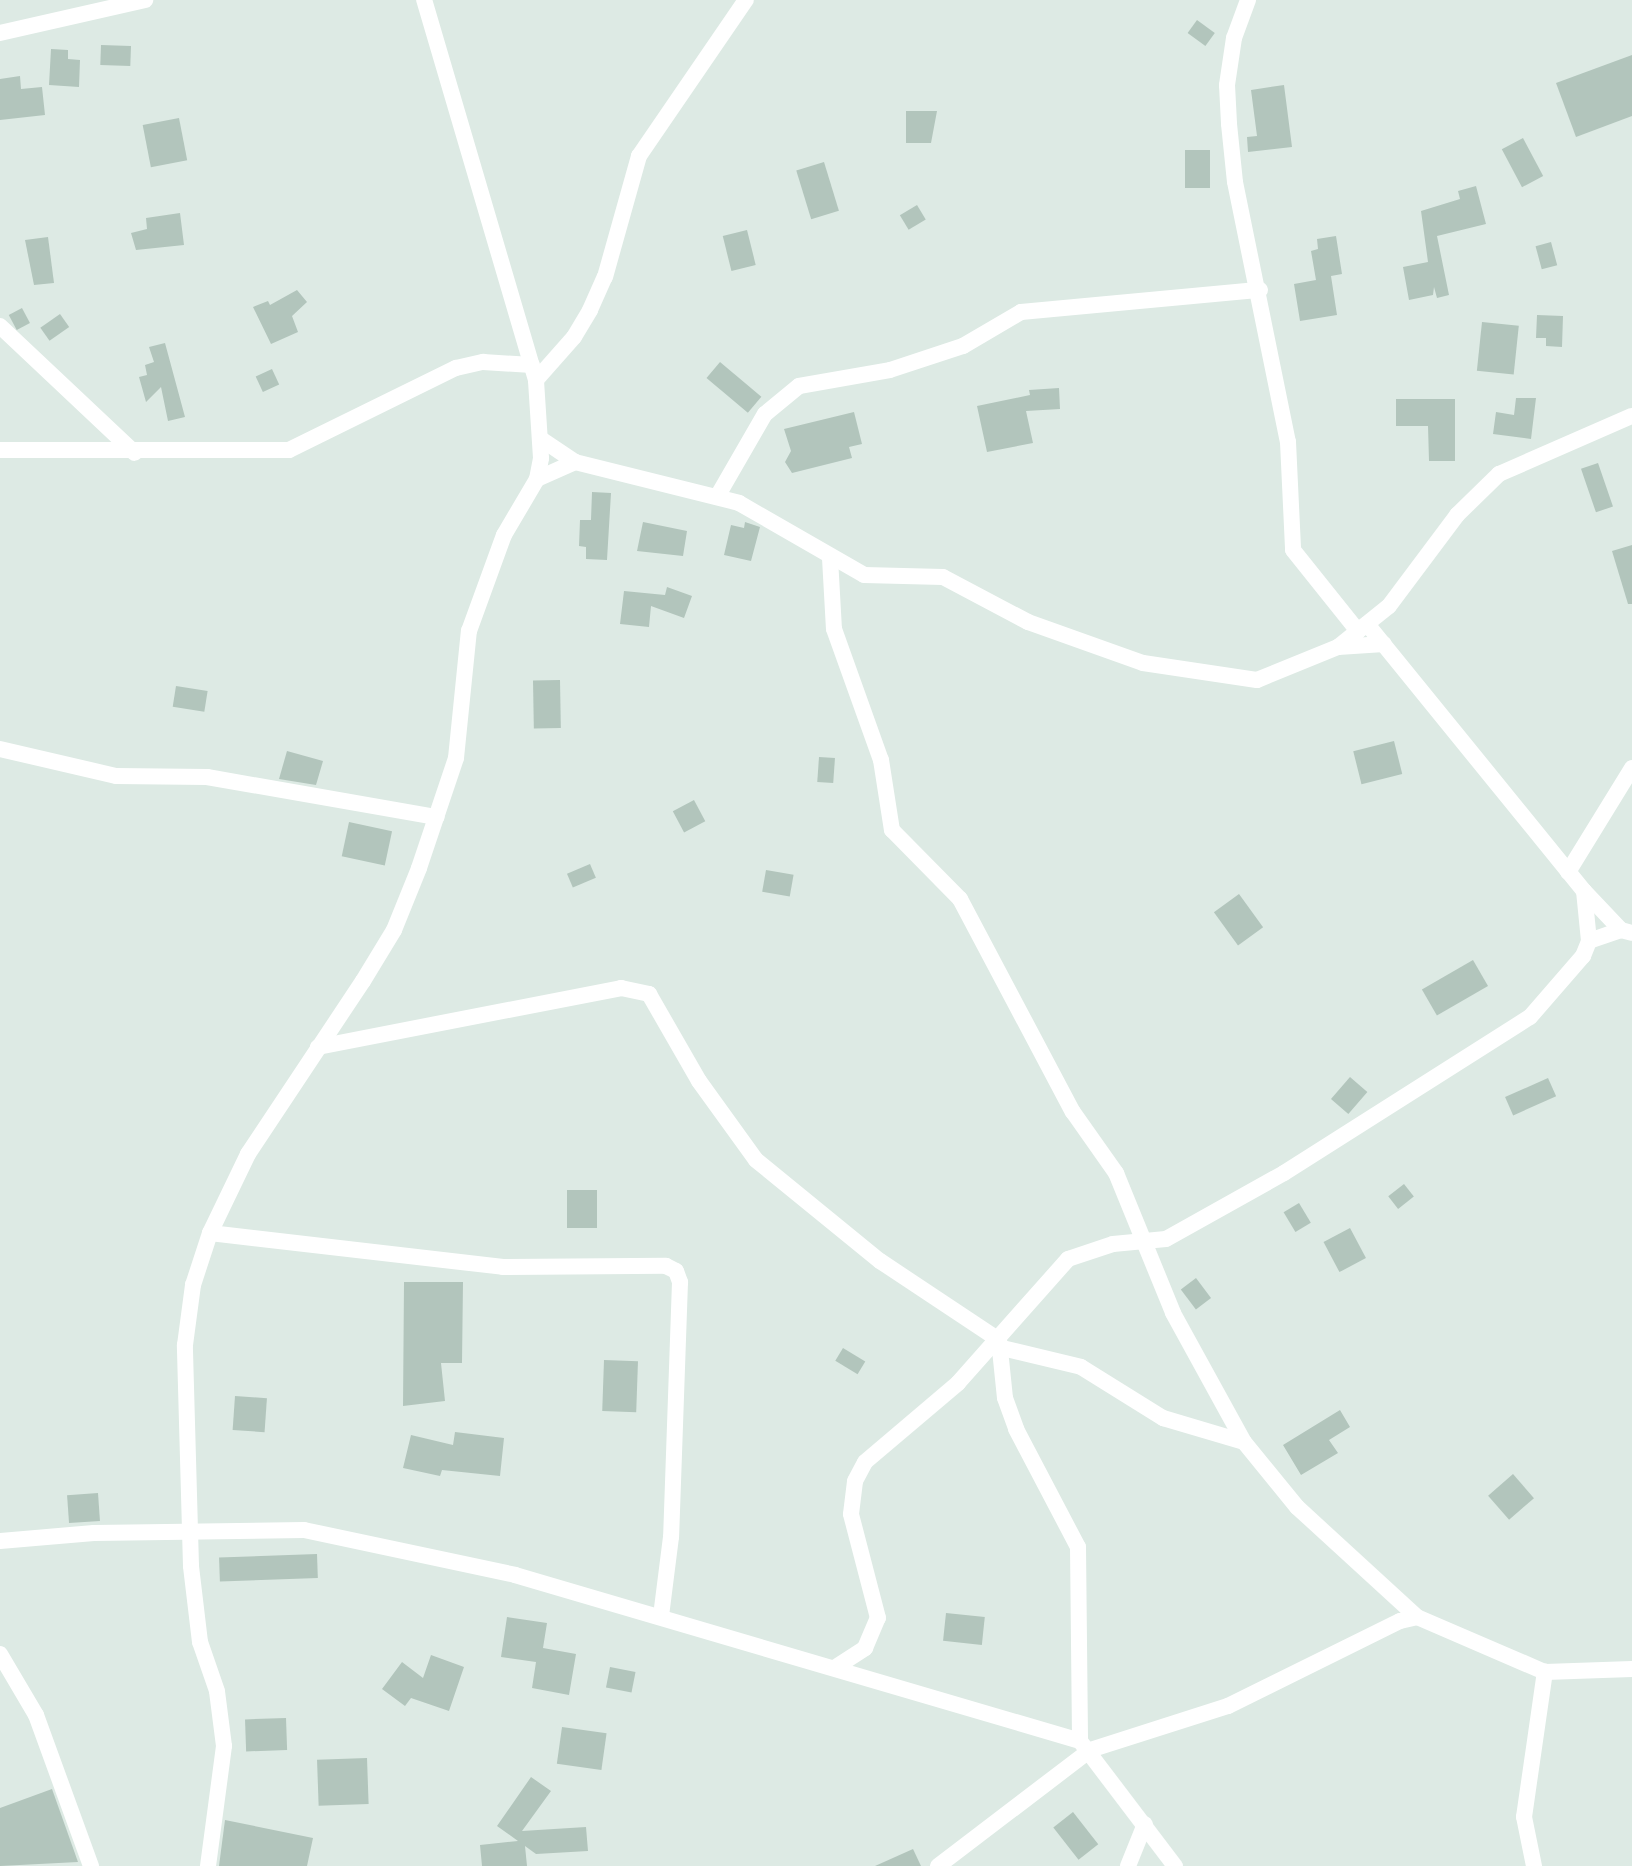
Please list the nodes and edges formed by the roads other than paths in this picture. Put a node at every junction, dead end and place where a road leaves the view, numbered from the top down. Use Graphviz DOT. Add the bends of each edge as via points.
graph roads {
  1 [pos="145,0"];
  2 [pos="424,0"];
  3 [pos="746,0"];
  4 [pos="1248,0"];
  5 [pos="0,33"];
  6 [pos="1261,290"];
  7 [pos="0,326"];
  8 [pos="534,372"];
  9 [pos="1632,416"];
  10 [pos="541,439"];
  11 [pos="0,450"];
  12 [pos="135,453"];
  13 [pos="575,462"];
  14 [pos="537,480"];
  15 [pos="717,497"];
  16 [pos="830,558"];
  17 [pos="1357,631"];
  18 [pos="1384,644"];
  19 [pos="1338,647"];
  20 [pos="0,749"];
  21 [pos="1632,768"];
  22 [pos="436,817"];
  23 [pos="1568,872"];
  24 [pos="1584,891"];
  25 [pos="1626,932"];
  26 [pos="1589,941"];
  27 [pos="318,1047"];
  28 [pos="210,1233"];
  29 [pos="1145,1245"];
  30 [pos="999,1343"];
  31 [pos="1244,1442"];
  32 [pos="189,1533"];
  33 [pos="0,1541"];
  34 [pos="661,1616"];
  35 [pos="1418,1617"];
  36 [pos="865,1648"];
  37 [pos="0,1654"];
  38 [pos="836,1667"];
  39 [pos="1632,1669"];
  40 [pos="1545,1672"];
  41 [pos="871,1677"];
  42 [pos="1085,1745"];
  43 [pos="1145,1824"];
  44 [pos="91,1866"];
  45 [pos="208,1866"];
  46 [pos="938,1866"];
  47 [pos="1128,1866"];
  48 [pos="1175,1866"];
  49 [pos="1534,1866"];
  1 -- 5 [label="street"];
  2 -- 8 [label="street"];
  3 -- 8 [label="street" via="639,156 605,277 590,310 574,337"];
  4 -- 6 [label="street" via="1234,37 1227,85 1235,182"];
  6 -- 15 [label="street" via="1021,312 963,346 890,370 799,386 765,414"];
  6 -- 17 [label="street" via="1288,442 1293,550"];
  7 -- 12 [label="street"];
  8 -- 10 [label="street"];
  8 -- 12 [label="street" via="483,362 456,368 289,450"];
  9 -- 17 [label="street" via="1499,474 1458,515 1409,583"];
  10 -- 13 [label="street"];
  10 -- 14 [label="street"];
  11 -- 12 [label="street"];
  13 -- 14 [label="street"];
  13 -- 15 [label="street"];
  14 -- 22 [label="street" via="504,536 470,631 456,758"];
  15 -- 16 [label="street" via="784,525"];
  16 -- 19 [label="street" via="864,575 943,577 1028,622 1143,663 1216,677 1273,678"];
  16 -- 29 [label="street" via="834,629 881,760 892,830 960,899 1073,1112 1116,1172"];
  17 -- 18 [label="street" via="1367,624"];
  17 -- 19 [label="street"];
  18 -- 19 [label="street"];
  18 -- 23 [label="street"];
  20 -- 22 [label="street" via="116,776 207,777"];
  21 -- 23 [label="street"];
  22 -- 27 [label="street" via="394,930"];
  23 -- 24 [label="street"];
  24 -- 25 [label="street"];
  24 -- 26 [label="street"];
  25 -- 26 [label="street"];
  26 -- 29 [label="street" via="1570,976 1530,1017 1284,1172 1166,1239"];
  27 -- 28 [label="street" via="248,1154"];
  27 -- 30 [label="street" via="621,988 649,994 699,1081 757,1160 880,1261"];
  28 -- 32 [label="street" via="193,1285 184,1345"];
  28 -- 34 [label="street" via="503,1267 666,1266 676,1271 680,1282 671,1537"];
  29 -- 30 [label="street" via="1113,1244 1068,1259"];
  29 -- 31 [label="street" via="1173,1313"];
  30 -- 31 [label="street" via="1081,1367 1163,1418"];
  30 -- 36 [label="street" via="865,1462 855,1481 853,1535 878,1618"];
  30 -- 42 [label="street" via="1005,1398 1016,1430 1078,1547"];
  31 -- 35 [label="street" via="1297,1507"];
  32 -- 33 [label="street"];
  32 -- 34 [label="street" via="304,1530 515,1575"];
  32 -- 45 [label="street" via="200,1642 216,1691 224,1746"];
  34 -- 38 [label="street"];
  35 -- 40 [label="street"];
  35 -- 42 [label="street" via="1227,1706"];
  36 -- 38 [label="street"];
  36 -- 41 [label="street"];
  37 -- 44 [label="street" via="36,1715"];
  38 -- 41 [label="street"];
  39 -- 40 [label="street"];
  40 -- 49 [label="street" via="1524,1817"];
  41 -- 42 [label="street"];
  42 -- 43 [label="street"];
  42 -- 46 [label="street"];
  43 -- 47 [label="street"];
  43 -- 48 [label="street"];
}
